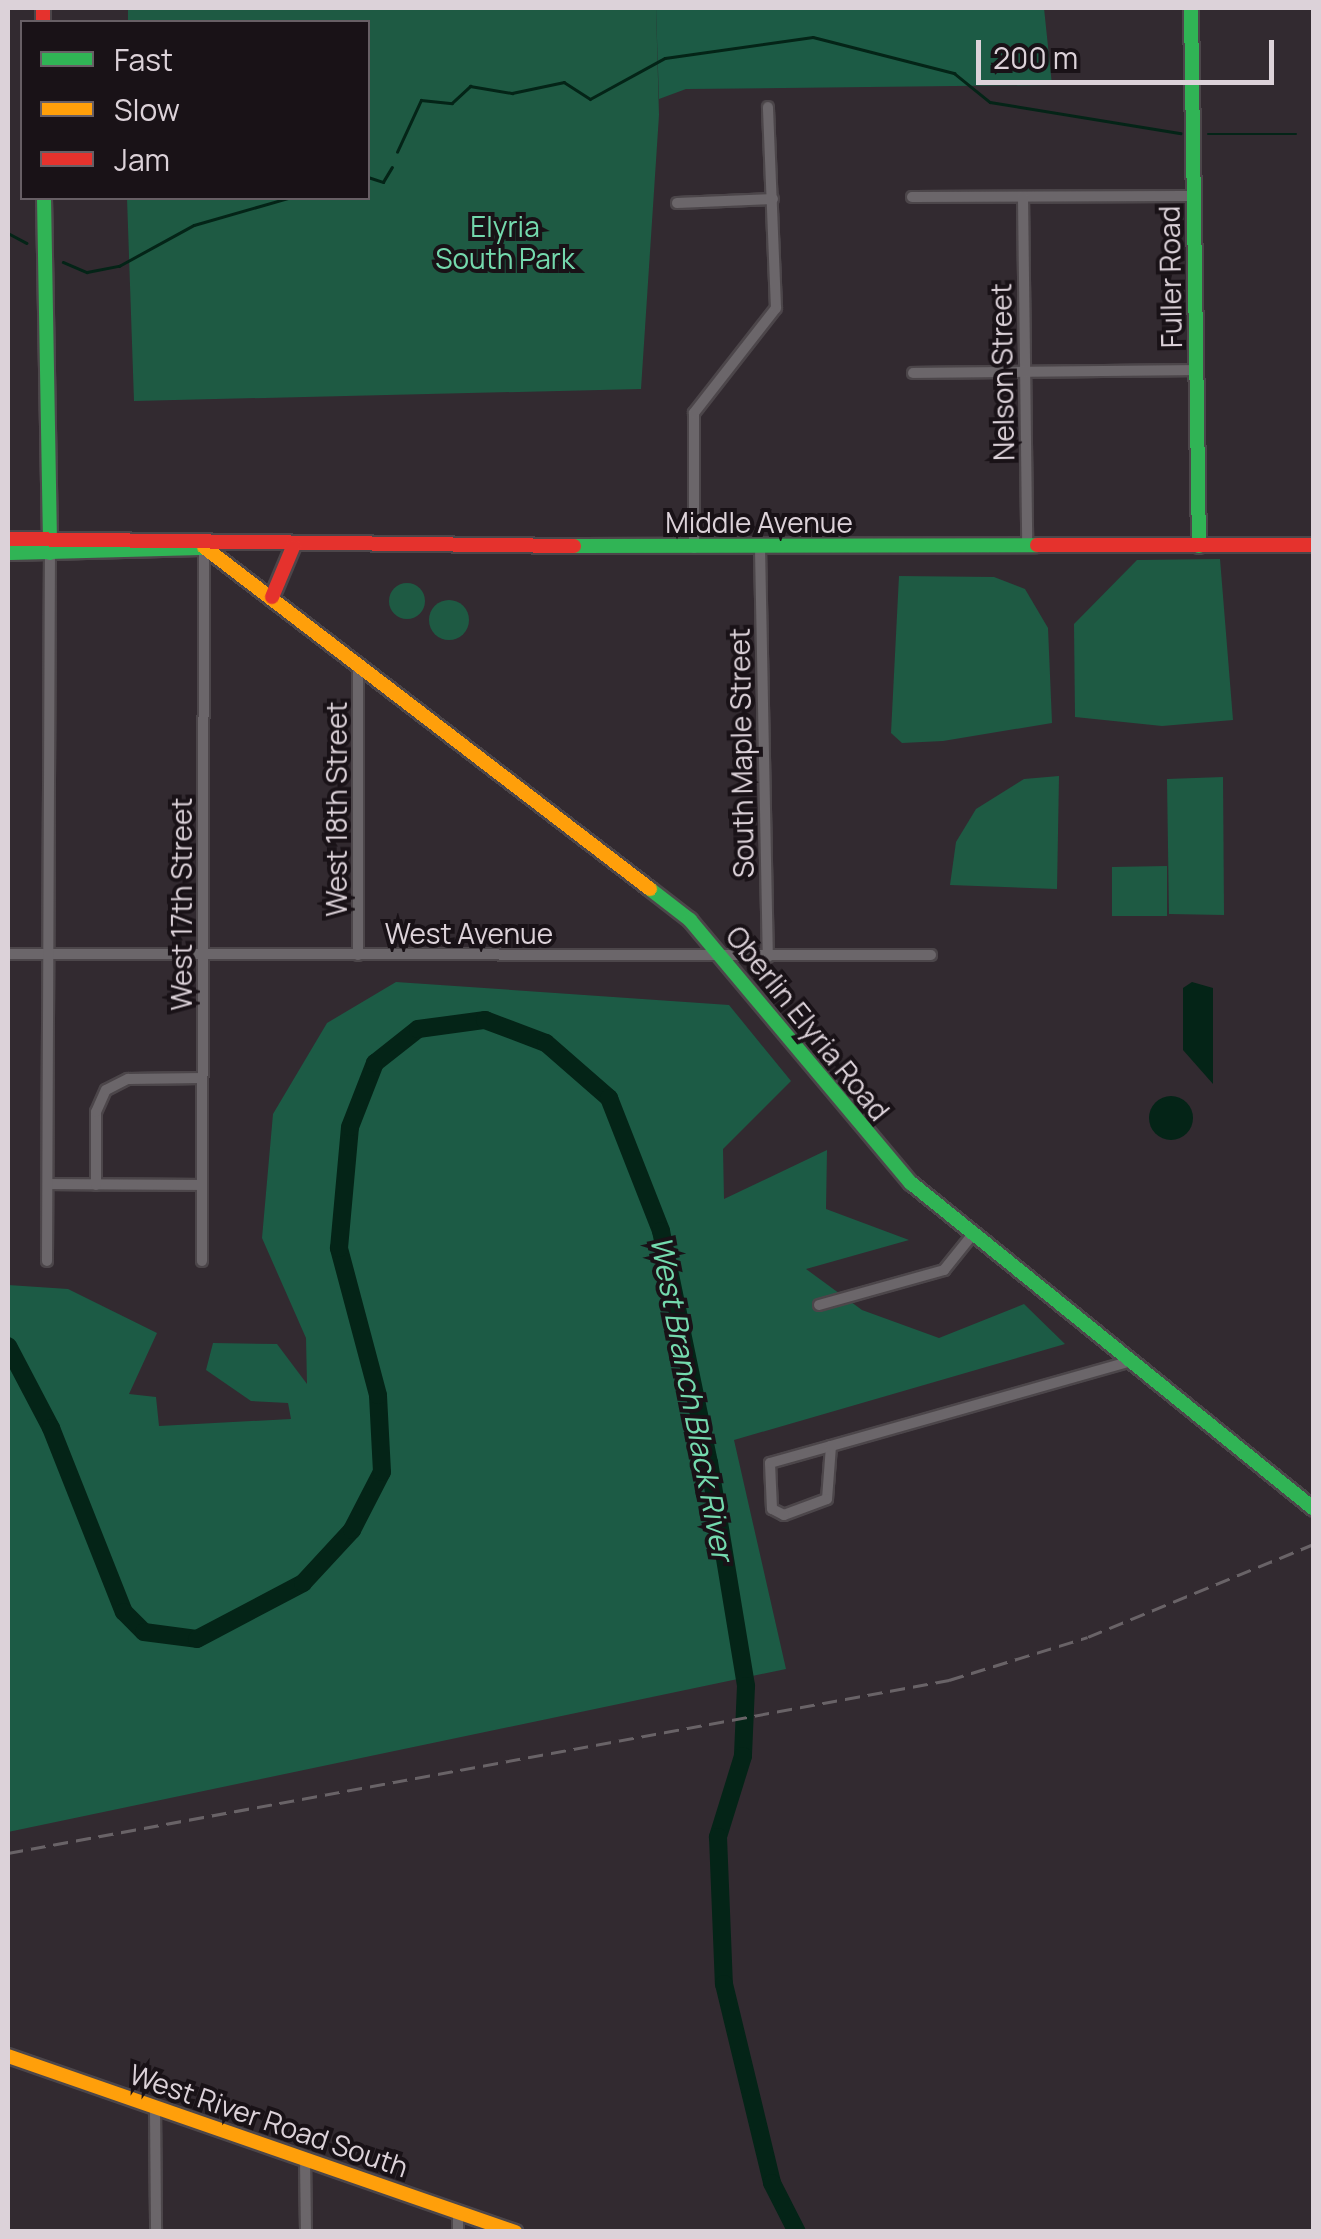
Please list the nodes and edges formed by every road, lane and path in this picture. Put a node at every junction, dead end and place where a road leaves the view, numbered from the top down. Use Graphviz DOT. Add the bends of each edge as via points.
graph roads {
  1 [pos="1190,8"];
  2 [pos="768,107"];
  3 [pos="1194,196"];
  4 [pos="912,197"];
  5 [pos="1023,197"];
  6 [pos="44,200"];
  7 [pos="773,200"];
  8 [pos="678,203"];
  9 [pos="1196,370"];
  10 [pos="913,372"];
  11 [pos="1024,372"];
  12 [pos="8,539"];
  13 [pos="1314,545"];
  14 [pos="50,546"];
  15 [pos="1199,546"];
  16 [pos="204,547"];
  17 [pos="1027,547"];
  18 [pos="293,548"];
  19 [pos="694,548"];
  20 [pos="760,548"];
  21 [pos="8,554"];
  22 [pos="272,597"];
  23 [pos="358,663"];
  24 [pos="8,954"];
  25 [pos="47,954"];
  26 [pos="204,954"];
  27 [pos="930,954"];
  28 [pos="358,955"];
  29 [pos="768,957"];
  30 [pos="730,959"];
  31 [pos="202,1078"];
  32 [pos="48,1184"];
  33 [pos="96,1185"];
  34 [pos="201,1185"];
  35 [pos="973,1234"];
  36 [pos="48,1261"];
  37 [pos="202,1261"];
  38 [pos="819,1304"];
  39 [pos="1131,1362"];
  40 [pos="831,1446"];
  41 [pos="1314,1509"];
  42 [pos="8,2056"];
  43 [pos="155,2106"];
  44 [pos="306,2159"];
  45 [pos="458,2212"];
  46 [pos="156,2232"];
  47 [pos="306,2232"];
  48 [pos="458,2232"];
  49 [pos="515,2232"];
  1 -- 3 [label="main road, Fuller Road"];
  2 -- 7 [label="street"];
  3 -- 5 [label="street"];
  3 -- 9 [label="main road, Fuller Road"];
  4 -- 5 [label="street"];
  5 -- 11 [label="street, Nelson Street"];
  6 -- 14 [label="main road"];
  7 -- 8 [label="street"];
  7 -- 19 [label="street" via="775,313 694,413"];
  9 -- 11 [label="street"];
  9 -- 15 [label="main road, Fuller Road"];
  10 -- 11 [label="street"];
  11 -- 17 [label="street, Nelson Street"];
  12 -- 14 [label="main road, Middle Avenue"];
  13 -- 15 [label="main road, Middle Avenue"];
  14 -- 16 [label="main road, Middle Avenue"];
  14 -- 21 [label="main road, Middle Avenue"];
  14 -- 25 [label="street"];
  15 -- 17 [label="main road, Middle Avenue"];
  16 -- 18 [label="main road, Middle Avenue"];
  16 -- 22 [label="main road, Oberlin Elyria Road"];
  16 -- 26 [label="street, West 17th Street"];
  17 -- 20 [label="main road, Middle Avenue"];
  18 -- 19 [label="main road, Middle Avenue"];
  18 -- 22 [label="main road"];
  19 -- 20 [label="main road, Middle Avenue"];
  20 -- 29 [label="street, South Maple Street"];
  22 -- 23 [label="main road, Oberlin Elyria Road"];
  23 -- 28 [label="street, West 18th Street"];
  23 -- 30 [label="main road, Oberlin Elyria Road"];
  24 -- 25 [label="street, West Avenue"];
  25 -- 26 [label="street, West Avenue"];
  25 -- 32 [label="street"];
  26 -- 28 [label="street, West Avenue"];
  26 -- 31 [label="street, West 17th Street"];
  27 -- 29 [label="street, West Avenue"];
  28 -- 30 [label="street, West Avenue"];
  29 -- 30 [label="street, West Avenue"];
  30 -- 35 [label="main road, Oberlin Elyria Road" via="878,1150"];
  31 -- 33 [label="street" via="128,1079 106,1090 96,1112"];
  31 -- 34 [label="street, West 17th Street"];
  32 -- 33 [label="street"];
  32 -- 36 [label="street"];
  33 -- 34 [label="street"];
  34 -- 37 [label="street, West 17th Street"];
  35 -- 38 [label="street" via="944,1270"];
  35 -- 39 [label="main road, Oberlin Elyria Road"];
  39 -- 40 [label="street"];
  39 -- 41 [label="main road, Oberlin Elyria Road"];
  40 -- 40 [label="street" via="764,1465 772,1509 804,1510 830,1494"];
  42 -- 43 [label="main road, West River Road South"];
  43 -- 44 [label="main road, West River Road South"];
  43 -- 46 [label="street"];
  44 -- 45 [label="main road, West River Road South"];
  44 -- 47 [label="street"];
  45 -- 48 [label="street"];
  45 -- 49 [label="main road, West River Road South"];
}
